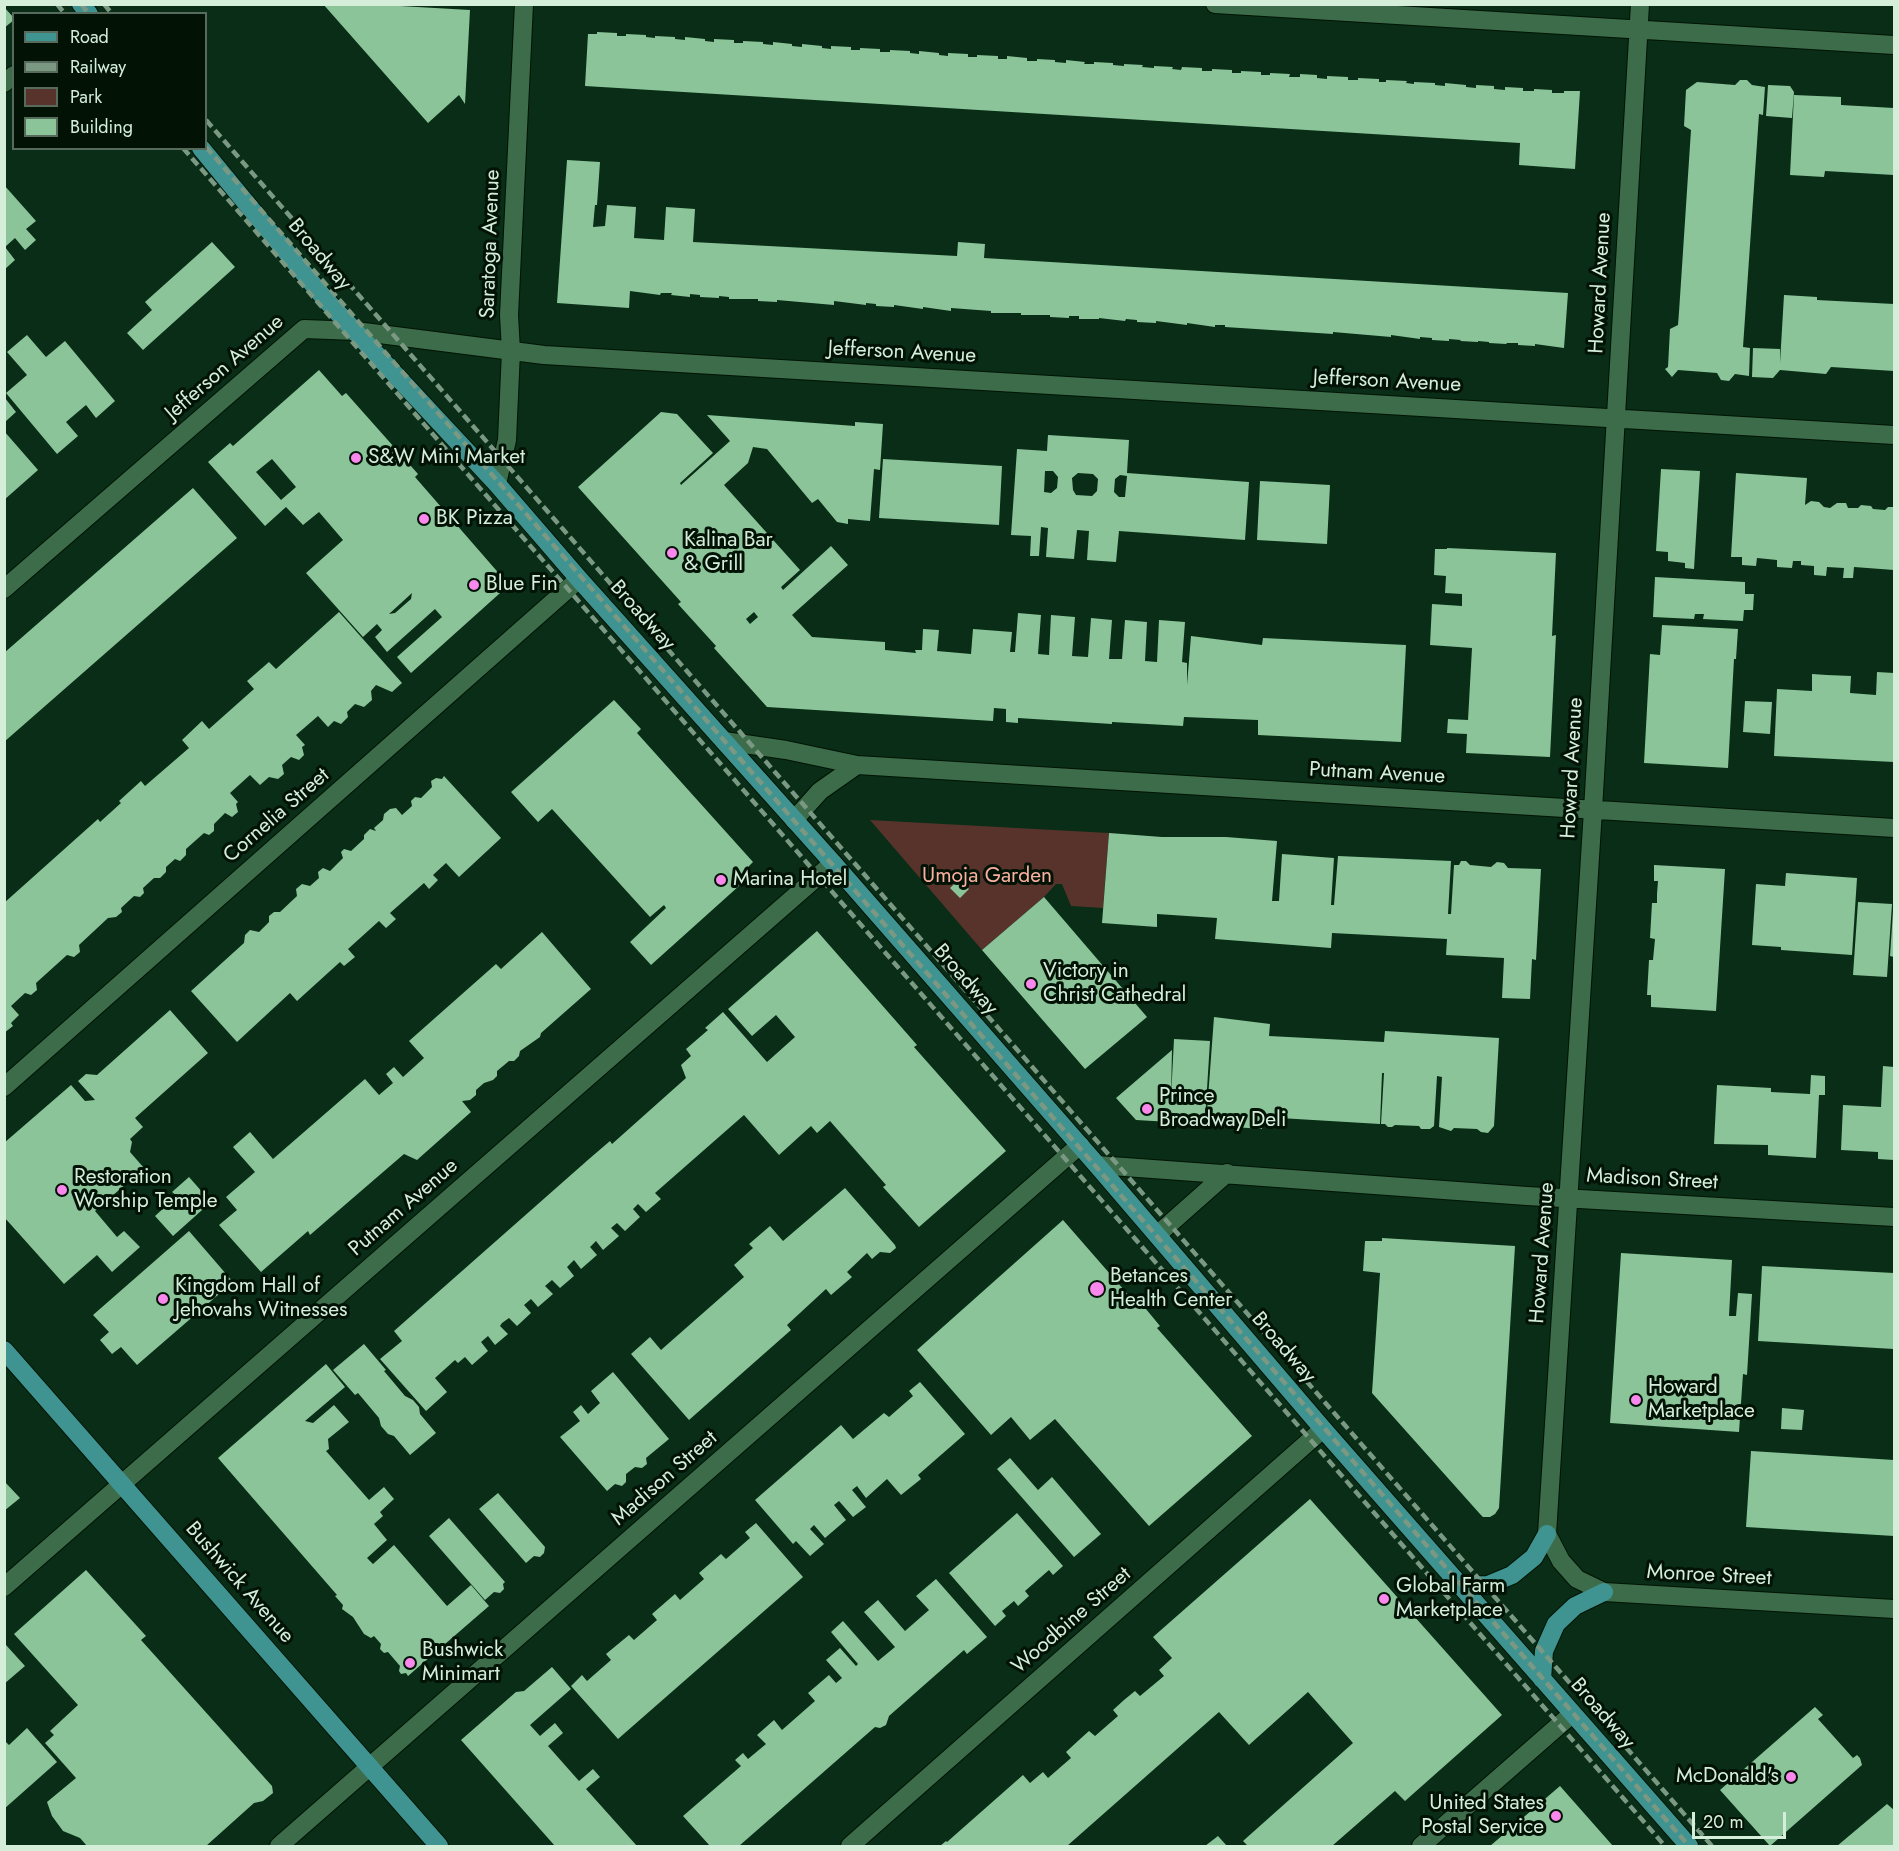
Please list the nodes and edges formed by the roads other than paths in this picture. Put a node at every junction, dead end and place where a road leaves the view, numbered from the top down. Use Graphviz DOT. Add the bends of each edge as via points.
graph roads {
  1 [pos="524,4"];
  2 [pos="1215,4"];
  3 [pos="1640,4"];
  4 [pos="1639,30"];
  5 [pos="1894,45"];
  6 [pos="203,150"];
  7 [pos="356,331"];
  8 [pos="511,351"];
  9 [pos="1616,418"];
  10 [pos="1894,435"];
  11 [pos="497,484"];
  12 [pos="579,579"];
  13 [pos="4,589"];
  14 [pos="724,741"];
  15 [pos="857,765"];
  16 [pos="1593,810"];
  17 [pos="794,820"];
  18 [pos="1894,828"];
  19 [pos="833,863"];
  20 [pos="4,1087"];
  21 [pos="1080,1145"];
  22 [pos="1097,1165"];
  23 [pos="1227,1173"];
  24 [pos="1570,1198"];
  25 [pos="1894,1217"];
  26 [pos="1157,1235"];
  27 [pos="4,1350"];
  28 [pos="1323,1429"];
  29 [pos="122,1484"];
  30 [pos="1547,1534"];
  31 [pos="1461,1586"];
  32 [pos="4,1587"];
  33 [pos="1604,1592"];
  34 [pos="1894,1610"];
  35 [pos="1542,1679"];
  36 [pos="1572,1714"];
  37 [pos="369,1767"];
  38 [pos="279,1846"];
  39 [pos="438,1846"];
  40 [pos="850,1846"];
  41 [pos="1421,1846"];
  42 [pos="1689,1846"];
  1 -- 8 [label="street, Saratoga Avenue" via="509,315"];
  2 -- 4 [label="street"];
  3 -- 4 [label="street, Howard Avenue"];
  4 -- 5 [label="street"];
  4 -- 9 [label="street, Howard Avenue"];
  6 -- 7 [label="main road, Broadway"];
  7 -- 8 [label="street, Jefferson Avenue"];
  7 -- 11 [label="main road, Broadway"];
  7 -- 13 [label="street, Jefferson Avenue" via="304,329"];
  8 -- 9 [label="street, Jefferson Avenue"];
  8 -- 11 [label="street, Saratoga Avenue" via="507,440"];
  9 -- 10 [label="street, Jefferson Avenue"];
  9 -- 16 [label="street, Howard Avenue"];
  11 -- 12 [label="main road, Broadway"];
  12 -- 14 [label="main road, Broadway"];
  12 -- 20 [label="street, Cornelia Street"];
  14 -- 15 [label="street, Putnam Avenue"];
  14 -- 17 [label="main road, Broadway"];
  15 -- 16 [label="street, Putnam Avenue"];
  15 -- 17 [label="street" via="820,791"];
  16 -- 18 [label="street, Putnam Avenue"];
  16 -- 24 [label="street, Howard Avenue"];
  17 -- 19 [label="main road, Broadway"];
  19 -- 21 [label="main road, Broadway"];
  19 -- 29 [label="street, Putnam Avenue"];
  21 -- 22 [label="main road, Broadway"];
  21 -- 37 [label="street, Madison Street"];
  22 -- 23 [label="street, Madison Street"];
  22 -- 26 [label="main road, Broadway"];
  23 -- 24 [label="street, Madison Street"];
  23 -- 26 [label="street"];
  24 -- 25 [label="street, Madison Street"];
  24 -- 30 [label="street, Howard Avenue"];
  26 -- 28 [label="main road, Broadway"];
  27 -- 29 [label="main road, Bushwick Avenue"];
  28 -- 31 [label="main road, Broadway"];
  28 -- 40 [label="street, Woodbine Street"];
  29 -- 32 [label="street, Putnam Avenue"];
  29 -- 37 [label="main road, Bushwick Avenue"];
  30 -- 31 [label="main road" via="1534,1557 1512,1575 1488,1585"];
  30 -- 33 [label="street, Monroe Street" via="1561,1561 1577,1579"];
  31 -- 35 [label="main road, Broadway"];
  33 -- 34 [label="street, Monroe Street"];
  33 -- 35 [label="main road" via="1575,1606 1556,1624 1544,1651"];
  35 -- 36 [label="main road, Broadway"];
  36 -- 41 [label="street"];
  36 -- 42 [label="main road, Broadway"];
  37 -- 38 [label="street, Madison Street"];
  37 -- 39 [label="main road, Bushwick Avenue"];
}
